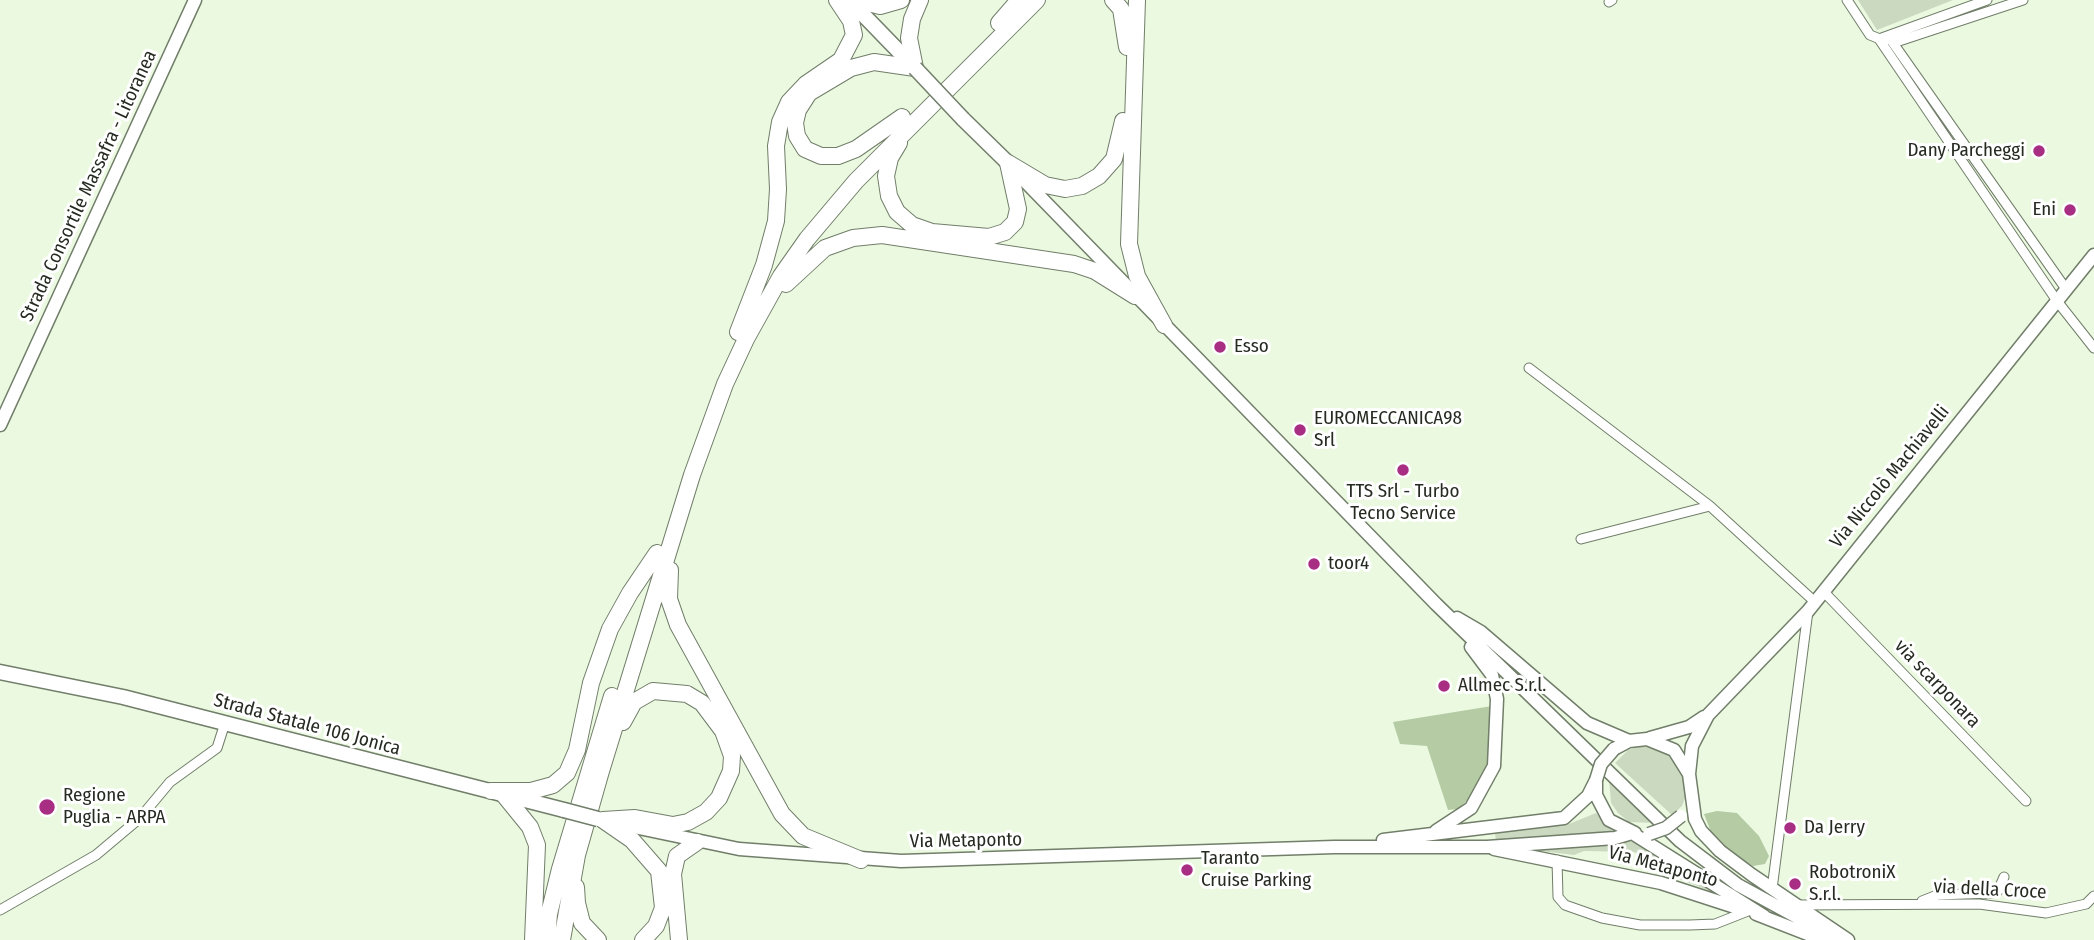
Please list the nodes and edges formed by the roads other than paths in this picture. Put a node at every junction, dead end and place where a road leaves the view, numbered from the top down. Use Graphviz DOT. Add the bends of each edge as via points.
graph roads {
  1 [pos="195,0"];
  2 [pos="836,0"];
  3 [pos="849,0"];
  4 [pos="856,0"];
  5 [pos="901,0"];
  6 [pos="920,0"];
  7 [pos="1042,0"];
  8 [pos="1113,0"];
  9 [pos="1137,0"];
  10 [pos="1847,0"];
  11 [pos="1987,0"];
  12 [pos="2022,0"];
  13 [pos="1024,2"];
  14 [pos="1879,39"];
  15 [pos="1893,43"];
  16 [pos="915,68"];
  17 [pos="925,102"];
  18 [pos="906,121"];
  19 [pos="1008,163"];
  20 [pos="2094,255"];
  21 [pos="2066,289"];
  22 [pos="1135,296"];
  23 [pos="2057,301"];
  24 [pos="1164,325"];
  25 [pos="742,336"];
  26 [pos="2094,348"];
  27 [pos="1529,368"];
  28 [pos="0,425"];
  29 [pos="1710,506"];
  30 [pos="674,533"];
  31 [pos="1581,538"];
  32 [pos="657,553"];
  33 [pos="1815,601"];
  34 [pos="1436,604"];
  35 [pos="0,672"];
  36 [pos="1707,715"];
  37 [pos="225,723"];
  38 [pos="1647,739"];
  39 [pos="1629,741"];
  40 [pos="601,771"];
  41 [pos="1689,774"];
  42 [pos="1596,779"];
  43 [pos="1691,790"];
  44 [pos="497,793"];
  45 [pos="2026,801"];
  46 [pos="600,820"];
  47 [pos="1632,833"];
  48 [pos="1431,834"];
  49 [pos="697,842"];
  50 [pos="1334,847"];
  51 [pos="1487,847"];
  52 [pos="577,855"];
  53 [pos="861,860"];
  54 [pos="1556,860"];
  55 [pos="1776,862"];
  56 [pos="1752,875"];
  57 [pos="2004,877"];
  58 [pos="1772,889"];
  59 [pos="2094,896"];
  60 [pos="1914,904"];
  61 [pos="1796,905"];
  62 [pos="0,910"];
  63 [pos="1748,911"];
  64 [pos="1764,916"];
  65 [pos="533,940"];
  66 [pos="547,940"];
  67 [pos="562,940"];
  68 [pos="598,940"];
  69 [pos="643,940"];
  70 [pos="679,940"];
  71 [pos="1823,940"];
  72 [pos="1839,940"];
  73 [pos="1848,940"];
  1 -- 28 [label="main road, Strada Consortile Massafra - Litoranea"];
  2 -- 25 [label="highway" via="851,21 854,36 841,60 789,102 780,122 776,221"];
  3 -- 16 [label="main road"];
  4 -- 5 [label="highway" via="880,6"];
  6 -- 16 [label="highway" via="909,38"];
  7 -- 13 [label="highway"];
  8 -- 19 [label="highway" via="1121,9 1127,38 1122,135 1114,159 1099,176 1065,189 1045,185"];
  9 -- 24 [label="highway" via="1129,244 1137,276"];
  10 -- 14 [label="street" via="1870,36"];
  11 -- 14 [label="street"];
  12 -- 15 [label="street"];
  13 -- 17 [label="highway"];
  13 -- 17 [label="highway" via="1006,15"];
  14 -- 15 [label="street"];
  14 -- 23 [label="street"];
  15 -- 21 [label="street"];
  16 -- 18 [label="highway" via="874,62 851,68 809,93 794,123 805,149 821,156 838,156"];
  16 -- 19 [label="main road, bridge"];
  17 -- 18 [label="highway"];
  18 -- 19 [label="highway" via="886,176 897,212 912,225 965,237 1004,232 1015,222 1018,209"];
  18 -- 25 [label="highway" via="848,174 799,234"];
  19 -- 22 [label="main road"];
  20 -- 21 [label="main road, Via Niccolò Machiavelli"];
  21 -- 23 [label="main road, Via Niccolò Machiavelli"];
  22 -- 24 [label="main road"];
  22 -- 25 [label="highway" via="1095,271 1074,264 900,237 863,236 834,244 807,262 783,287 759,327"];
  23 -- 26 [label="street"];
  23 -- 33 [label="main road, Via Niccolò Machiavelli"];
  24 -- 34 [label="main road"];
  25 -- 30 [label="highway"];
  25 -- 32 [label="highway" via="688,455"];
  27 -- 29 [label="street, via scarponara"];
  29 -- 31 [label="street"];
  29 -- 33 [label="street, via scarponara"];
  30 -- 40 [label="highway"];
  30 -- 53 [label="highway" via="668,587 674,616 775,803 803,836"];
  32 -- 44 [label="highway" via="610,629 567,773 553,785"];
  32 -- 66 [label="highway" via="560,869"];
  33 -- 36 [label="main road, Via Niccolò Machiavelli"];
  33 -- 45 [label="street, via scarponara"];
  33 -- 55 [label="street"];
  34 -- 39 [label="main road" via="1481,632 1587,723"];
  34 -- 48 [label="main road" via="1492,675 1498,720 1494,766 1485,787 1471,808"];
  34 -- 72 [label="main road" via="1681,841 1738,885"];
  35 -- 37 [label="main road, Strada Statale 106 Jonica"];
  36 -- 38 [label="main road" via="1689,727"];
  36 -- 41 [label="main road" via="1692,746"];
  37 -- 44 [label="main road, Strada Statale 106 Jonica"];
  37 -- 62 [label="street" via="217,748 170,782 140,818 105,848"];
  38 -- 39 [label="main road"];
  38 -- 41 [label="main road" via="1674,750"];
  39 -- 42 [label="main road, bridge" via="1614,749"];
  40 -- 46 [label="highway" via="612,756 630,708 653,691 677,691 702,703 723,731 732,756 724,793 697,818 673,825 627,818"];
  40 -- 52 [label="highway"];
  41 -- 43 [label="main road"];
  42 -- 47 [label="main road" via="1602,810"];
  42 -- 48 [label="main road" via="1588,796 1564,818"];
  43 -- 47 [label="main road, bridge" via="1681,816 1666,828"];
  43 -- 56 [label="main road" via="1701,831"];
  44 -- 46 [label="main road, Strada Statale 106 Jonica, bridge"];
  44 -- 65 [label="highway" via="530,827 537,845"];
  46 -- 49 [label="main road, Via Metaponto"];
  46 -- 69 [label="highway" via="643,851 662,879 660,918"];
  47 -- 51 [label="main road"];
  47 -- 64 [label="main road"];
  48 -- 50 [label="main road"];
  49 -- 53 [label="main road, Via Metaponto"];
  49 -- 70 [label="highway" via="677,856 675,865"];
  50 -- 51 [label="main road"];
  50 -- 53 [label="main road, Via Metaponto"];
  51 -- 54 [label="main road, Via Metaponto"];
  52 -- 67 [label="highway"];
  52 -- 68 [label="highway" via="579,914"];
  54 -- 63 [label="main road, Via Metaponto" via="1661,883"];
  54 -- 63 [label="street" via="1558,897 1564,905 1602,918 1640,925 1715,924"];
  55 -- 56 [label="street" via="1767,871"];
  55 -- 58 [label="street"];
  56 -- 58 [label="main road"];
  57 -- 60 [label="street" via="1993,893 1937,895"];
  58 -- 61 [label="main road"];
  59 -- 60 [label="street, via della Croce" via="2086,904 2046,912 1979,904"];
  60 -- 61 [label="street, via della Croce"];
  61 -- 73 [label="main road"];
  63 -- 64 [label="main road, Via Metaponto"];
  64 -- 71 [label="main road, Via Metaponto"];
}
